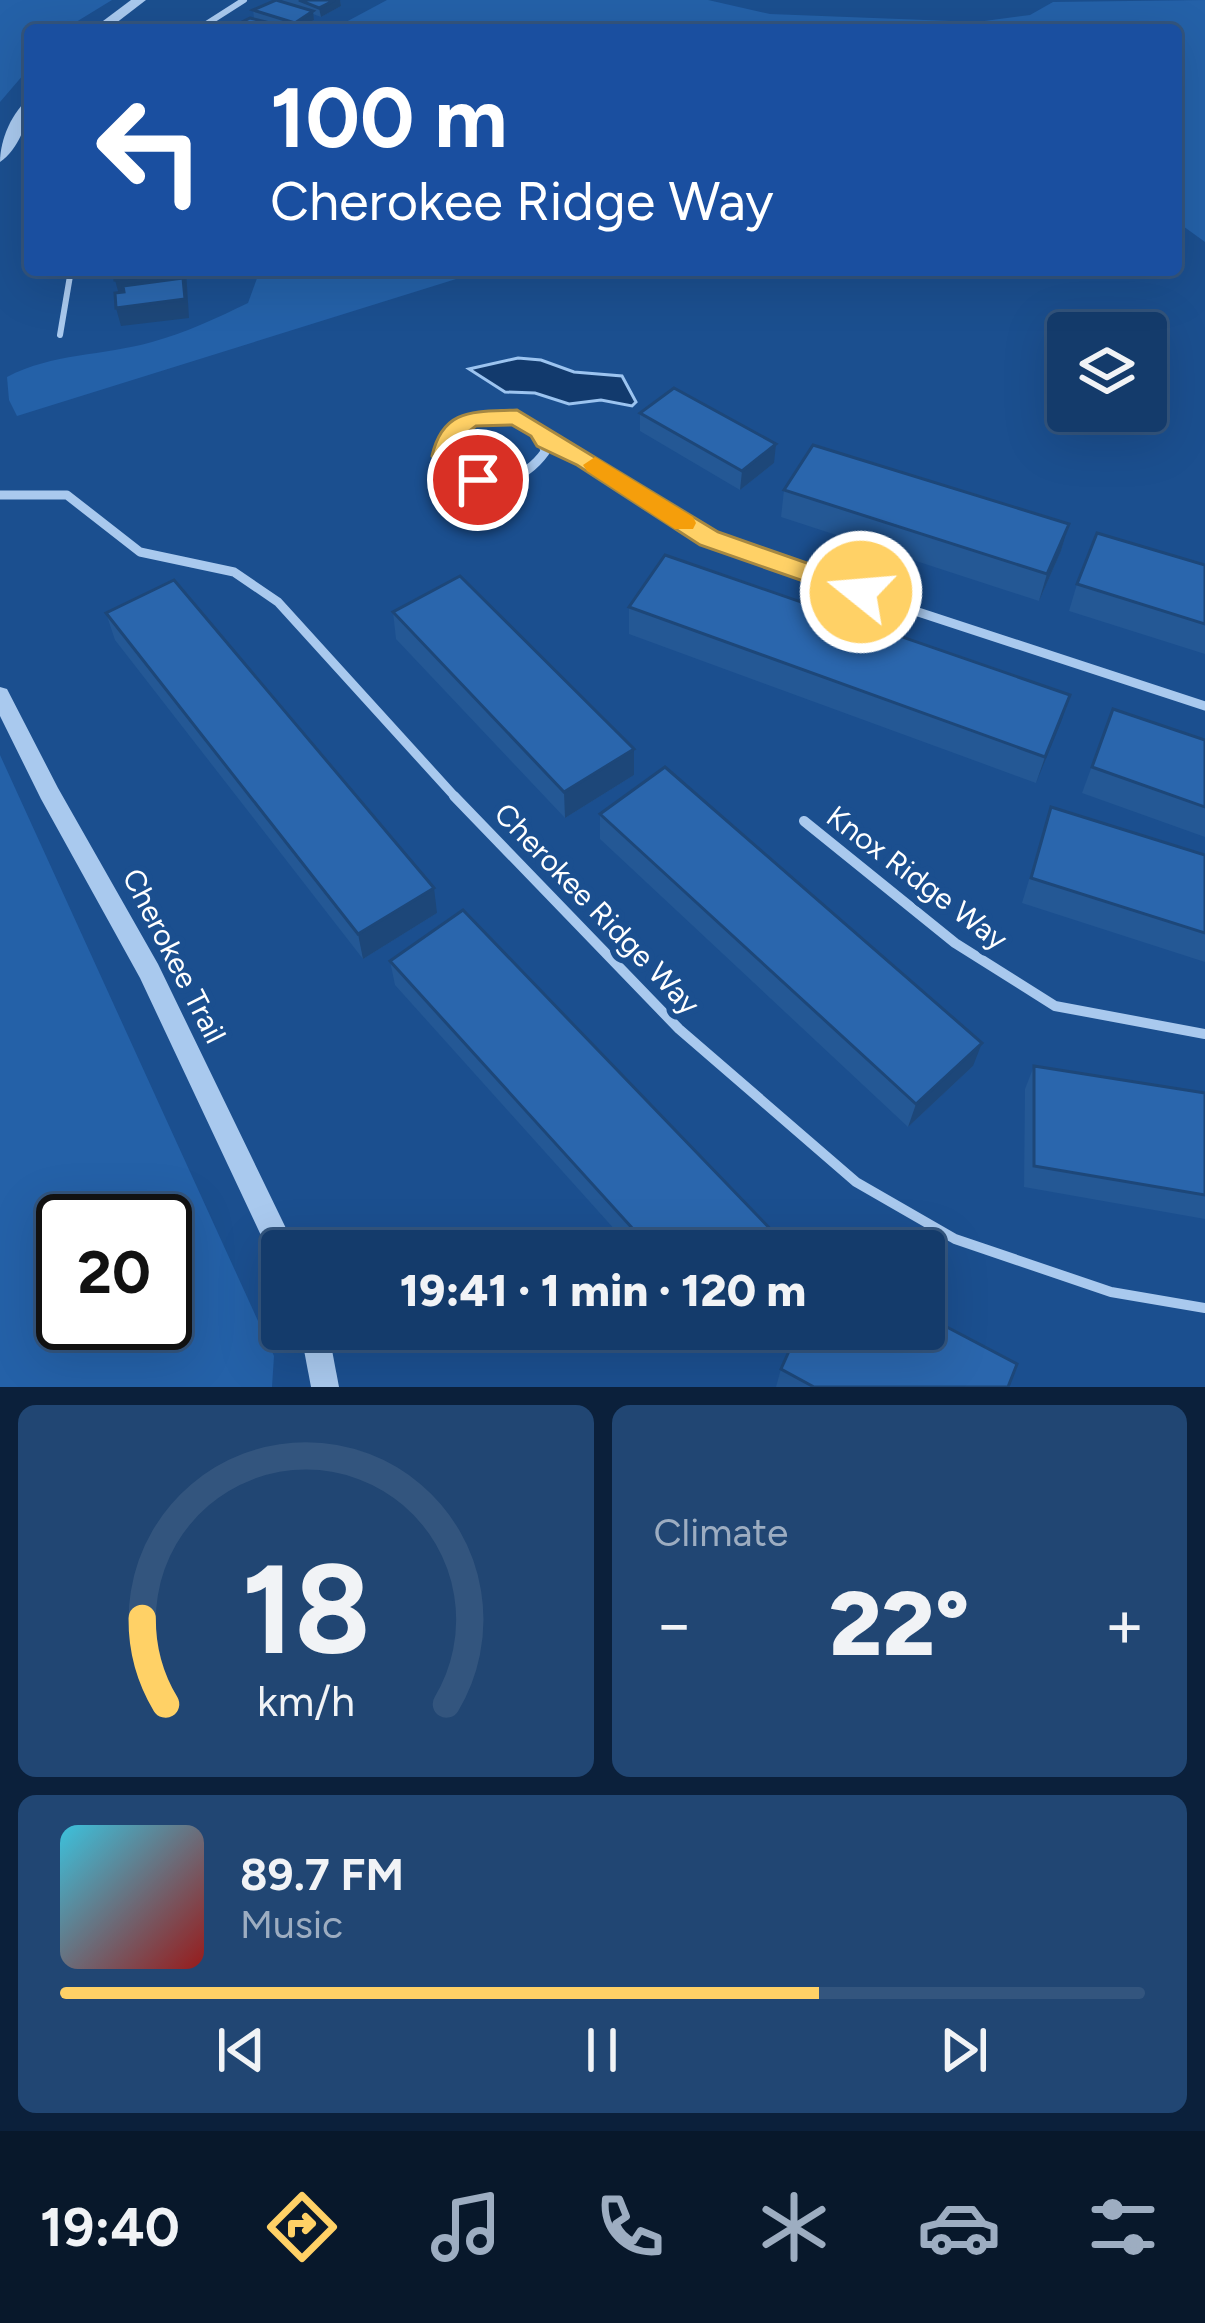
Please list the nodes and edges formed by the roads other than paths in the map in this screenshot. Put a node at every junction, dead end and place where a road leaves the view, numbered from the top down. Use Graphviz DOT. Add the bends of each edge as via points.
graph roads {
  1 [pos="139,0"];
  2 [pos="244,0"];
  3 [pos="106,24"];
  4 [pos="206,24"];
  5 [pos="24,113"];
  6 [pos="0,158"];
  7 [pos="70,276"];
  8 [pos="60,335"];
  9 [pos="545,441"];
  10 [pos="0,495"];
  11 [pos="0,694"];
  12 [pos="1205,706"];
  13 [pos="804,821"];
  14 [pos="1205,1034"];
  15 [pos="273,1230"];
  16 [pos="1205,1308"];
  17 [pos="318,1350"];
  18 [pos="325,1387"];
  1 -- 3 [label="street"];
  2 -- 4 [label="lane"];
  5 -- 6 [label="street"];
  7 -- 8 [label="lane"];
  9 -- 9 [label="lane" via="530,423 486,415 458,426 444,456 462,475 495,482 539,463"];
  9 -- 12 [label="lane" via="709,538"];
  10 -- 16 [label="lane, Cherokee Ridge Way" via="67,495 140,551 234,572 278,602 663,1013 856,1182 955,1239 1112,1292"];
  11 -- 15 [label="street, Cherokee Trail" via="149,971"];
  13 -- 14 [label="lane, Knox Ridge Way" via="955,944 1055,1006"];
  17 -- 18 [label="street"];
}
